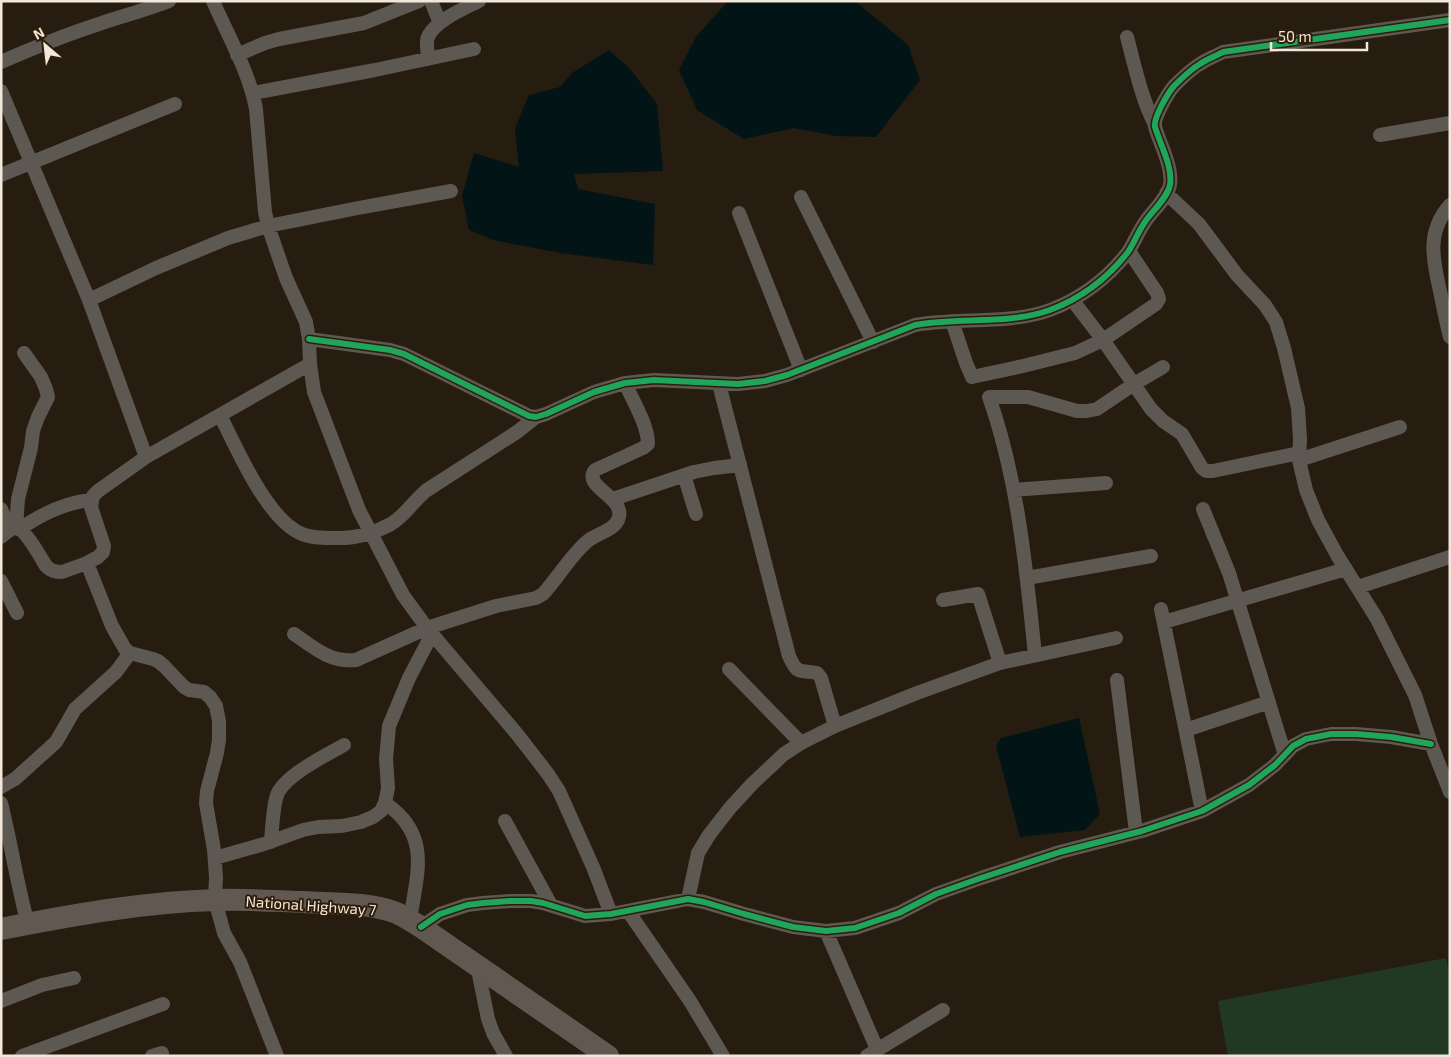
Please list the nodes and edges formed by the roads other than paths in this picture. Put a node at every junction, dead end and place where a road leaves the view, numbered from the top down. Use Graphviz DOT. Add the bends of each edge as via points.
graph roads {
  1 [pos="168,1"];
  2 [pos="213,1"];
  3 [pos="419,1"];
  4 [pos="432,1"];
  5 [pos="479,1"];
  6 [pos="1450,20"];
  7 [pos="440,23"];
  8 [pos="1127,36"];
  9 [pos="474,49"];
  10 [pos="237,55"];
  11 [pos="428,59"];
  12 [pos="1,62"];
  13 [pos="1,91"];
  14 [pos="253,93"];
  15 [pos="175,104"];
  16 [pos="1450,123"];
  17 [pos="1155,125"];
  18 [pos="1380,135"];
  19 [pos="31,163"];
  20 [pos="1,175"];
  21 [pos="451,191"];
  22 [pos="1166,194"];
  23 [pos="801,197"];
  24 [pos="1450,205"];
  25 [pos="738,213"];
  26 [pos="268,226"];
  27 [pos="1128,251"];
  28 [pos="89,300"];
  29 [pos="1073,301"];
  30 [pos="952,321"];
  31 [pos="1450,337"];
  32 [pos="309,339"];
  33 [pos="1103,340"];
  34 [pos="873,342"];
  35 [pos="24,353"];
  36 [pos="310,364"];
  37 [pos="1163,367"];
  38 [pos="801,370"];
  39 [pos="625,383"];
  40 [pos="719,384"];
  41 [pos="1134,384"];
  42 [pos="220,415"];
  43 [pos="536,416"];
  44 [pos="1400,427"];
  45 [pos="1299,457"];
  46 [pos="146,458"];
  47 [pos="740,465"];
  48 [pos="684,475"];
  49 [pos="1106,483"];
  50 [pos="1014,490"];
  51 [pos="613,499"];
  52 [pos="92,500"];
  53 [pos="1,509"];
  54 [pos="1203,509"];
  55 [pos="696,514"];
  56 [pos="12,531"];
  57 [pos="370,533"];
  58 [pos="1151,556"];
  59 [pos="1450,557"];
  60 [pos="87,563"];
  61 [pos="1346,569"];
  62 [pos="1026,578"];
  63 [pos="1,581"];
  64 [pos="1358,587"];
  65 [pos="943,600"];
  66 [pos="1237,600"];
  67 [pos="16,614"];
  68 [pos="430,631"];
  69 [pos="294,634"];
  70 [pos="1116,638"];
  71 [pos="130,653"];
  72 [pos="1035,655"];
  73 [pos="1000,663"];
  74 [pos="729,670"];
  75 [pos="1118,680"];
  76 [pos="1269,702"];
  77 [pos="834,726"];
  78 [pos="1186,730"];
  79 [pos="801,743"];
  80 [pos="1431,744"];
  81 [pos="344,745"];
  82 [pos="1285,754"];
  83 [pos="1,787"];
  84 [pos="1450,792"];
  85 [pos="1,803"];
  86 [pos="384,803"];
  87 [pos="1202,812"];
  88 [pos="505,821"];
  89 [pos="1136,832"];
  90 [pos="271,842"];
  91 [pos="215,858"];
  92 [pos="688,899"];
  93 [pos="214,900"];
  94 [pos="551,905"];
  95 [pos="628,911"];
  96 [pos="611,914"];
  97 [pos="415,923"];
  98 [pos="28,924"];
  99 [pos="1,929"];
  100 [pos="826,931"];
  101 [pos="477,966"];
  102 [pos="74,978"];
  103 [pos="1,1001"];
  104 [pos="162,1004"];
  105 [pos="943,1010"];
  106 [pos="872,1052"];
  107 [pos="22,1056"];
  108 [pos="277,1056"];
  109 [pos="506,1056"];
  110 [pos="608,1056"];
  111 [pos="723,1056"];
  1 -- 12 [label="street" via="57,38"];
  2 -- 10 [label="street"];
  3 -- 10 [label="street" via="364,22 279,39"];
  4 -- 7 [label="street"];
  5 -- 7 [label="street"];
  6 -- 17 [label="street" via="1223,52 1198,64 1174,87"];
  7 -- 11 [label="street" via="428,36"];
  8 -- 17 [label="street" via="1147,109"];
  9 -- 11 [label="street"];
  10 -- 14 [label="street"];
  11 -- 14 [label="street"];
  13 -- 19 [label="street"];
  14 -- 26 [label="street"];
  15 -- 19 [label="street"];
  16 -- 18 [label="street"];
  17 -- 22 [label="street" via="1170,175"];
  19 -- 20 [label="street"];
  19 -- 28 [label="street"];
  21 -- 26 [label="street"];
  22 -- 27 [label="street"];
  22 -- 45 [label="street" via="1198,224 1276,322 1298,408"];
  23 -- 34 [label="street"];
  24 -- 31 [label="street" via="1437,225 1432,258"];
  25 -- 38 [label="street"];
  26 -- 28 [label="street" via="228,238"];
  26 -- 32 [label="street" via="306,322"];
  27 -- 29 [label="street" via="1094,287"];
  27 -- 33 [label="street" via="1159,299"];
  28 -- 46 [label="street"];
  29 -- 30 [label="street" via="1048,311 1009,319"];
  29 -- 33 [label="street"];
  30 -- 33 [label="street" via="972,377 1075,353"];
  30 -- 34 [label="street" via="915,325"];
  32 -- 36 [label="street"];
  32 -- 43 [label="street" via="404,354 529,416"];
  33 -- 41 [label="street"];
  34 -- 38 [label="street"];
  35 -- 56 [label="street" via="41,377 48,397 33,431"];
  36 -- 42 [label="street"];
  36 -- 57 [label="street" via="314,392 323,418"];
  37 -- 41 [label="street"];
  38 -- 40 [label="street" via="765,381"];
  39 -- 40 [label="street" via="654,380"];
  39 -- 43 [label="street"];
  39 -- 51 [label="street" via="645,428 648,444 592,474 596,485"];
  40 -- 47 [label="street"];
  41 -- 45 [label="street" via="1151,409 1182,434 1206,471"];
  41 -- 50 [label="street" via="1097,409 1087,412 1028,396 989,397 999,424"];
  42 -- 46 [label="street"];
  42 -- 57 [label="street" via="263,496 292,528 318,538 356,537"];
  43 -- 57 [label="street" via="517,432 427,490 402,516"];
  44 -- 45 [label="street"];
  45 -- 61 [label="street" via="1306,490 1318,520"];
  46 -- 52 [label="street" via="98,491"];
  47 -- 48 [label="street"];
  47 -- 77 [label="street" via="789,656 794,668 817,673 821,678"];
  48 -- 51 [label="street"];
  48 -- 55 [label="street"];
  49 -- 50 [label="street"];
  50 -- 62 [label="street"];
  51 -- 68 [label="street" via="619,509 617,521 589,540 543,594 496,606"];
  52 -- 56 [label="street" via="71,504"];
  52 -- 60 [label="street" via="93,514 104,546 103,552"];
  53 -- 56 [label="street"];
  54 -- 66 [label="street"];
  56 -- 60 [label="street" via="29,539 50,570 62,572"];
  57 -- 68 [label="street" via="403,595"];
  58 -- 62 [label="street"];
  59 -- 64 [label="street"];
  60 -- 71 [label="street" via="112,626"];
  61 -- 64 [label="street"];
  61 -- 66 [label="street"];
  62 -- 72 [label="street"];
  63 -- 67 [label="street"];
  64 -- 80 [label="street" via="1415,695"];
  65 -- 73 [label="street" via="978,594"];
  66 -- 76 [label="street"];
  66 -- 78 [label="street" via="1163,615"];
  68 -- 69 [label="street" via="346,662 322,653"];
  68 -- 86 [label="street" via="389,726 388,788"];
  68 -- 96 [label="street" via="511,727 559,791 594,867"];
  70 -- 72 [label="street"];
  71 -- 83 [label="street" via="111,677 75,709 56,742 15,779"];
  71 -- 91 [label="street" via="158,661 184,687 204,692 216,706 219,740 206,803"];
  72 -- 73 [label="street"];
  73 -- 77 [label="street"];
  74 -- 79 [label="street"];
  75 -- 89 [label="street"];
  76 -- 78 [label="street"];
  76 -- 82 [label="street"];
  77 -- 79 [label="street"];
  78 -- 87 [label="street"];
  79 -- 92 [label="street" via="752,784 709,835 698,853"];
  80 -- 82 [label="street" via="1391,737 1331,734 1306,739"];
  80 -- 84 [label="street"];
  81 -- 90 [label="street" via="295,774 281,788 276,796"];
  82 -- 87 [label="street" via="1249,785"];
  85 -- 98 [label="street"];
  86 -- 90 [label="street" via="381,812 373,818 342,826 303,830"];
  86 -- 97 [label="street" via="404,819 418,853"];
  87 -- 89 [label="street"];
  88 -- 94 [label="street"];
  89 -- 100 [label="street" via="1060,852 982,878 855,928"];
  90 -- 91 [label="street"];
  91 -- 93 [label="street"];
  92 -- 95 [label="street"];
  92 -- 100 [label="street" via="794,927"];
  93 -- 97 [label="main road, National Highway 7" via="351,904 394,912"];
  93 -- 98 [label="main road, National Highway 7" via="114,909"];
  93 -- 108 [label="street" via="224,933 240,962"];
  94 -- 96 [label="street" via="585,916"];
  94 -- 97 [label="street" via="531,901 467,905"];
  95 -- 96 [label="street"];
  95 -- 111 [label="street" via="690,1001"];
  97 -- 101 [label="main road, National Highway 7"];
  98 -- 99 [label="main road, National Highway 7"];
  100 -- 106 [label="street"];
  101 -- 109 [label="street" via="488,1020"];
  101 -- 110 [label="main road, National Highway 7"];
  102 -- 103 [label="street"];
  104 -- 107 [label="street"];
  105 -- 106 [label="street"];
}
